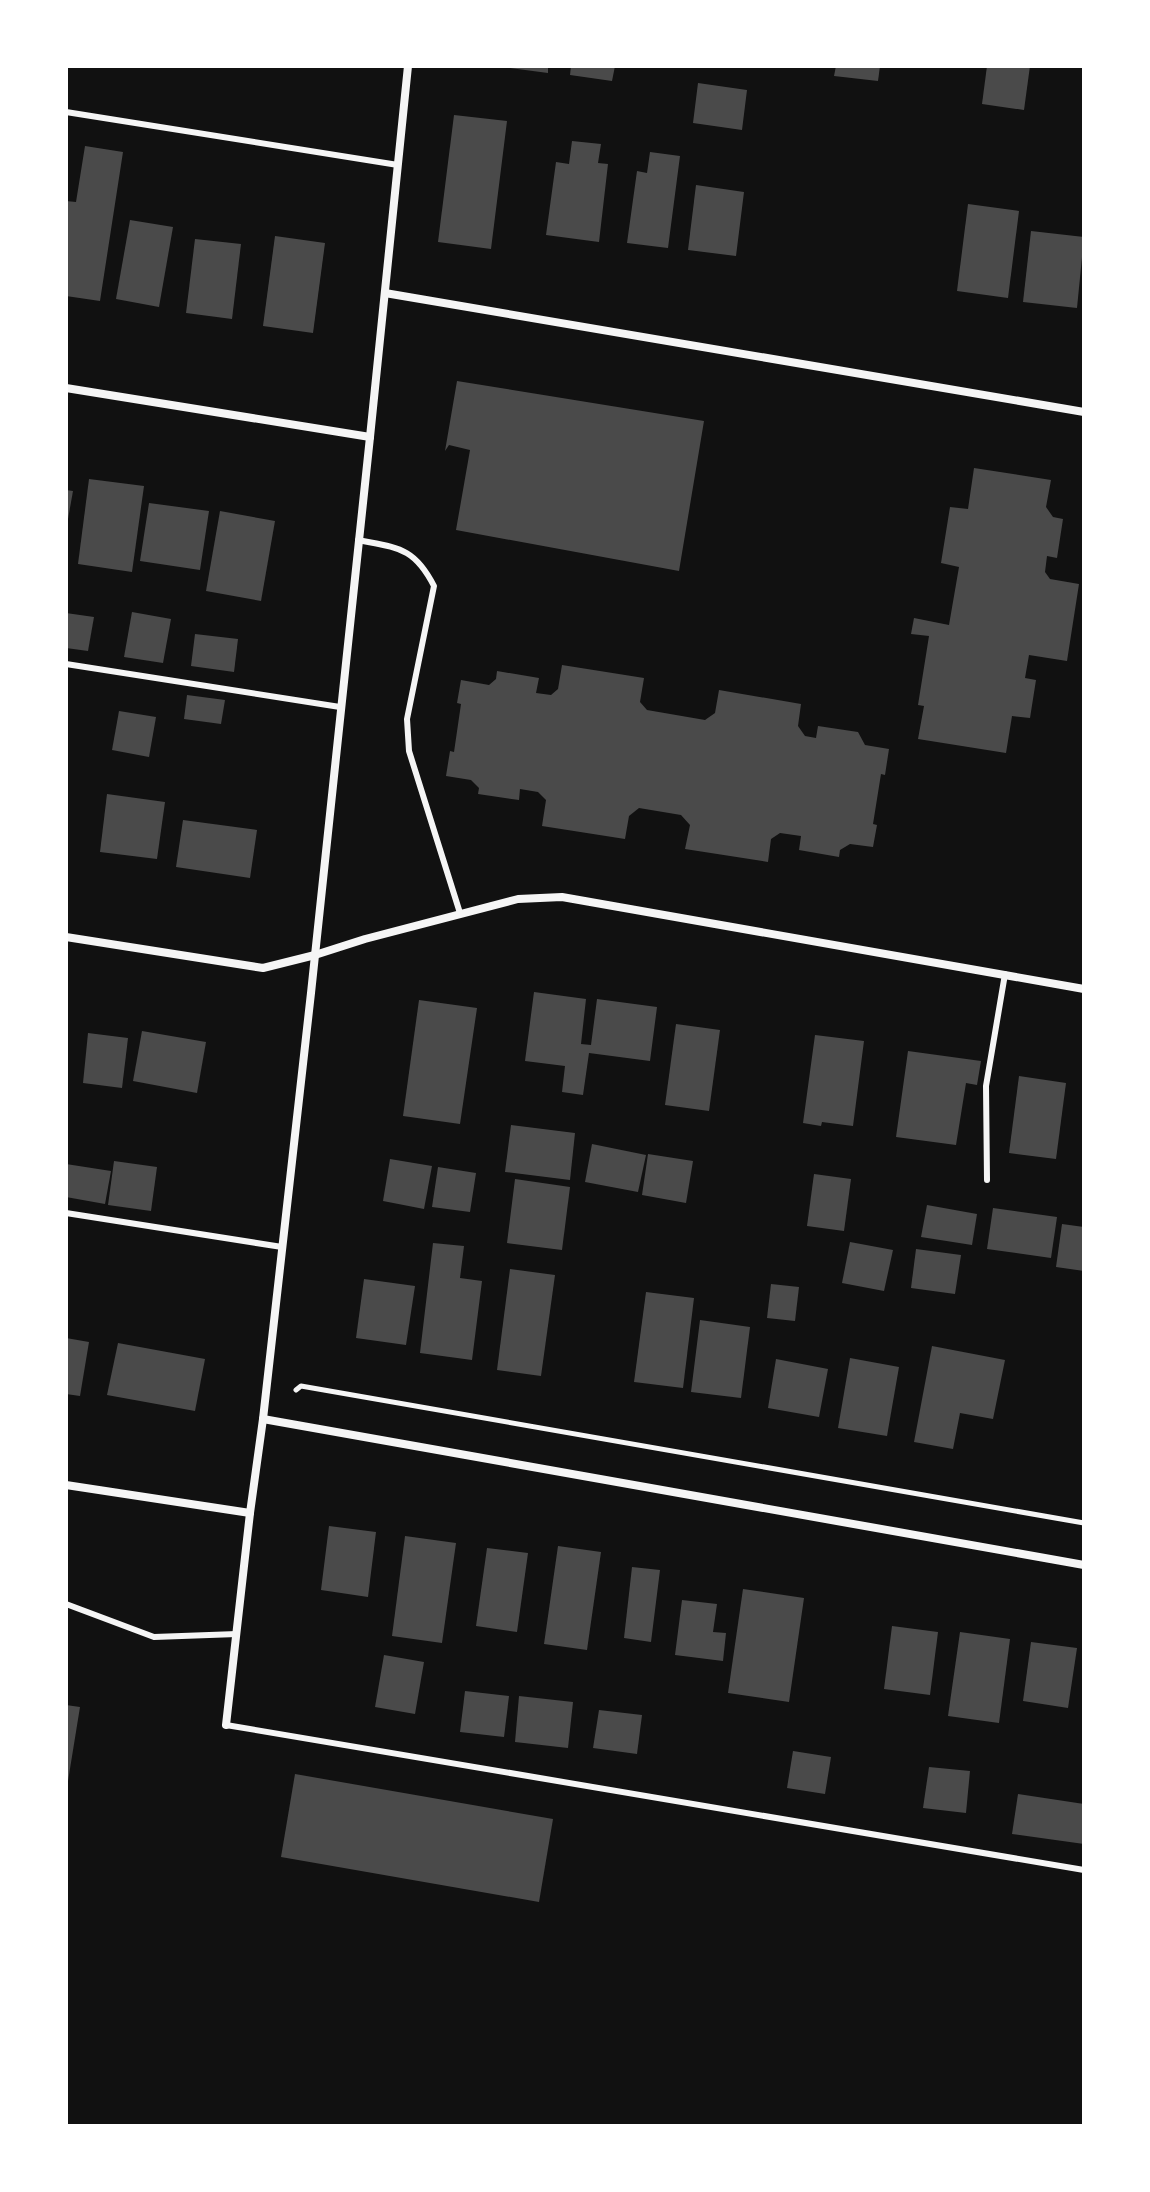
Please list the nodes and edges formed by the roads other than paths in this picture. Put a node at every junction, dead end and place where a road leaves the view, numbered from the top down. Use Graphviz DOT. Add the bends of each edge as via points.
graph roads {
  1 [pos="408,66"];
  2 [pos="66,112"];
  3 [pos="398,165"];
  4 [pos="385,293"];
  5 [pos="66,388"];
  6 [pos="1084,412"];
  7 [pos="370,437"];
  8 [pos="358,540"];
  9 [pos="66,664"];
  10 [pos="340,707"];
  11 [pos="460,913"];
  12 [pos="66,937"];
  13 [pos="315,955"];
  14 [pos="1005,974"];
  15 [pos="1084,989"];
  16 [pos="987,1180"];
  17 [pos="66,1213"];
  18 [pos="282,1247"];
  19 [pos="263,1419"];
  20 [pos="66,1485"];
  21 [pos="250,1513"];
  22 [pos="1084,1565"];
  23 [pos="66,1604"];
  24 [pos="237,1634"];
  25 [pos="226,1725"];
  26 [pos="1084,1870"];
  1 -- 3 [label="street"];
  2 -- 3 [label="lane"];
  3 -- 4 [label="street"];
  4 -- 6 [label="street"];
  4 -- 7 [label="street"];
  5 -- 7 [label="street"];
  7 -- 8 [label="street"];
  8 -- 10 [label="street"];
  8 -- 11 [label="lane" via="402,549 425,568 434,586 407,719 409,751"];
  9 -- 10 [label="lane"];
  10 -- 13 [label="street"];
  11 -- 13 [label="street"];
  11 -- 14 [label="street" via="518,899 562,897"];
  12 -- 13 [label="street" via="263,968"];
  13 -- 18 [label="street"];
  14 -- 15 [label="street"];
  14 -- 16 [label="lane" via="986,1086"];
  17 -- 18 [label="lane"];
  18 -- 19 [label="street"];
  19 -- 21 [label="street"];
  19 -- 22 [label="street"];
  20 -- 21 [label="street"];
  21 -- 24 [label="street"];
  23 -- 24 [label="lane" via="154,1637"];
  24 -- 25 [label="street"];
  25 -- 26 [label="lane"];
}
